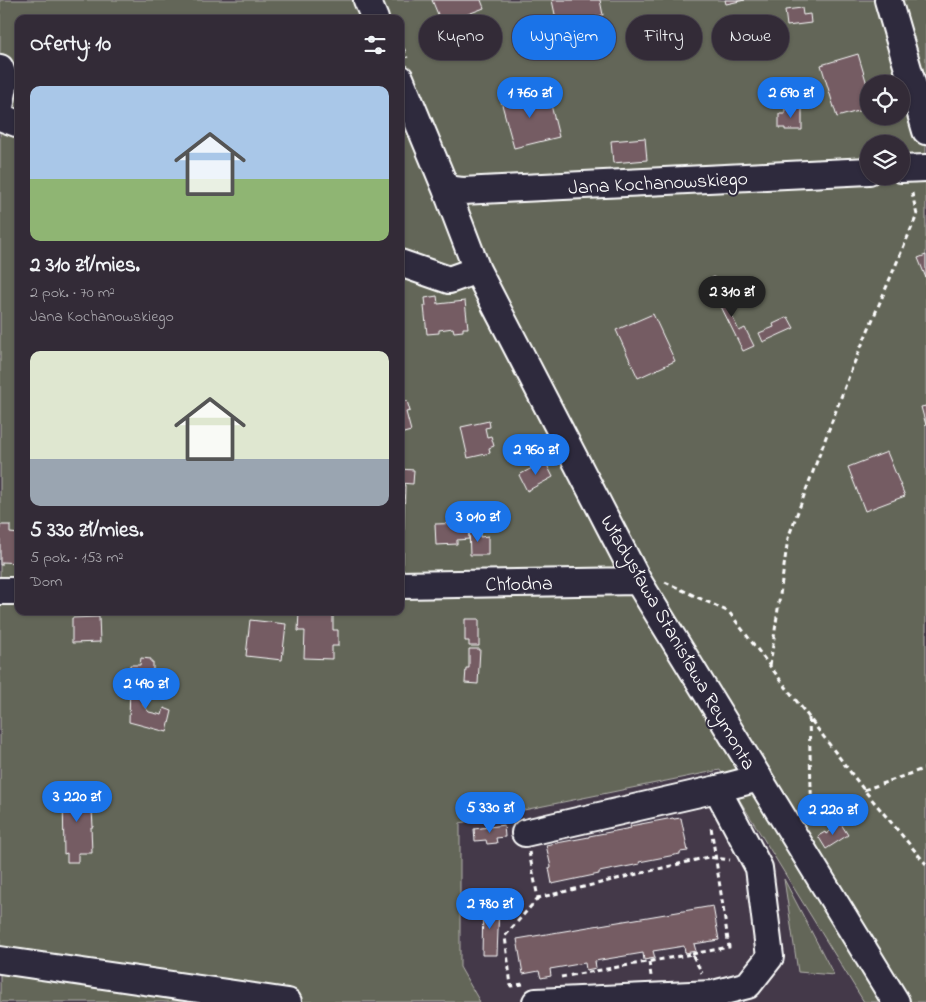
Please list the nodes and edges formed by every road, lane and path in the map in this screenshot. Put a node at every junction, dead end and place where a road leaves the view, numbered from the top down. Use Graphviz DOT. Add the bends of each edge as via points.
graph roads {
  1 [pos="368,0"];
  2 [pos="888,0"];
  3 [pos="374,15"];
  4 [pos="0,68"];
  5 [pos="404,88"];
  6 [pos="0,107"];
  7 [pos="0,117"];
  8 [pos="15,123"];
  9 [pos="926,131"];
  10 [pos="911,169"];
  11 [pos="860,171"];
  12 [pos="446,189"];
  13 [pos="404,264"];
  14 [pos="476,270"];
  15 [pos="651,581"];
  16 [pos="404,585"];
  17 [pos="0,591"];
  18 [pos="15,591"];
  19 [pos="770,666"];
  20 [pos="809,718"];
  21 [pos="926,768"];
  22 [pos="759,778"];
  23 [pos="864,790"];
  24 [pos="711,791"];
  25 [pos="812,828"];
  26 [pos="525,833"];
  27 [pos="716,858"];
  28 [pos="756,863"];
  29 [pos="926,864"];
  30 [pos="538,898"];
  31 [pos="692,954"];
  32 [pos="0,960"];
  33 [pos="560,977"];
  34 [pos="532,992"];
  35 [pos="713,998"];
  36 [pos="288,1002"];
  37 [pos="896,1002"];
  1 -- 3 [label="street"];
  2 -- 9 [label="street"];
  4 -- 6 [label="street" via="5,81"];
  5 -- 12 [label="street, Władysława Stanisława Reymonta"];
  7 -- 8 [label="street"];
  10 -- 19 [label="path" via="917,215 852,368 788,538"];
  11 -- 12 [label="street, Jana Kochanowskiego" via="471,191"];
  12 -- 14 [label="street, Władysława Stanisława Reymonta"];
  13 -- 14 [label="street" via="449,280"];
  14 -- 15 [label="street, Władysława Stanisława Reymonta"];
  15 -- 16 [label="street, Chłodna"];
  15 -- 19 [label="path" via="730,612"];
  15 -- 22 [label="street, Władysława Stanisława Reymonta"];
  17 -- 18 [label="street"];
  19 -- 20 [label="path"];
  20 -- 23 [label="path"];
  20 -- 25 [label="path"];
  21 -- 23 [label="path"];
  22 -- 24 [label="street"];
  22 -- 37 [label="street, Władysława Stanisława Reymonta"];
  23 -- 29 [label="path"];
  24 -- 26 [label="street"];
  24 -- 27 [label="path"];
  24 -- 28 [label="street"];
  26 -- 30 [label="path"];
  27 -- 28 [label="path"];
  27 -- 30 [label="path" via="708,857"];
  27 -- 31 [label="path" via="729,947"];
  28 -- 35 [label="street" via="770,957 748,985"];
  30 -- 34 [label="path" via="505,936 511,986"];
  31 -- 33 [label="path"];
  31 -- 35 [label="path"];
  32 -- 36 [label="street"];
  34 -- 35 [label="street"];
}
